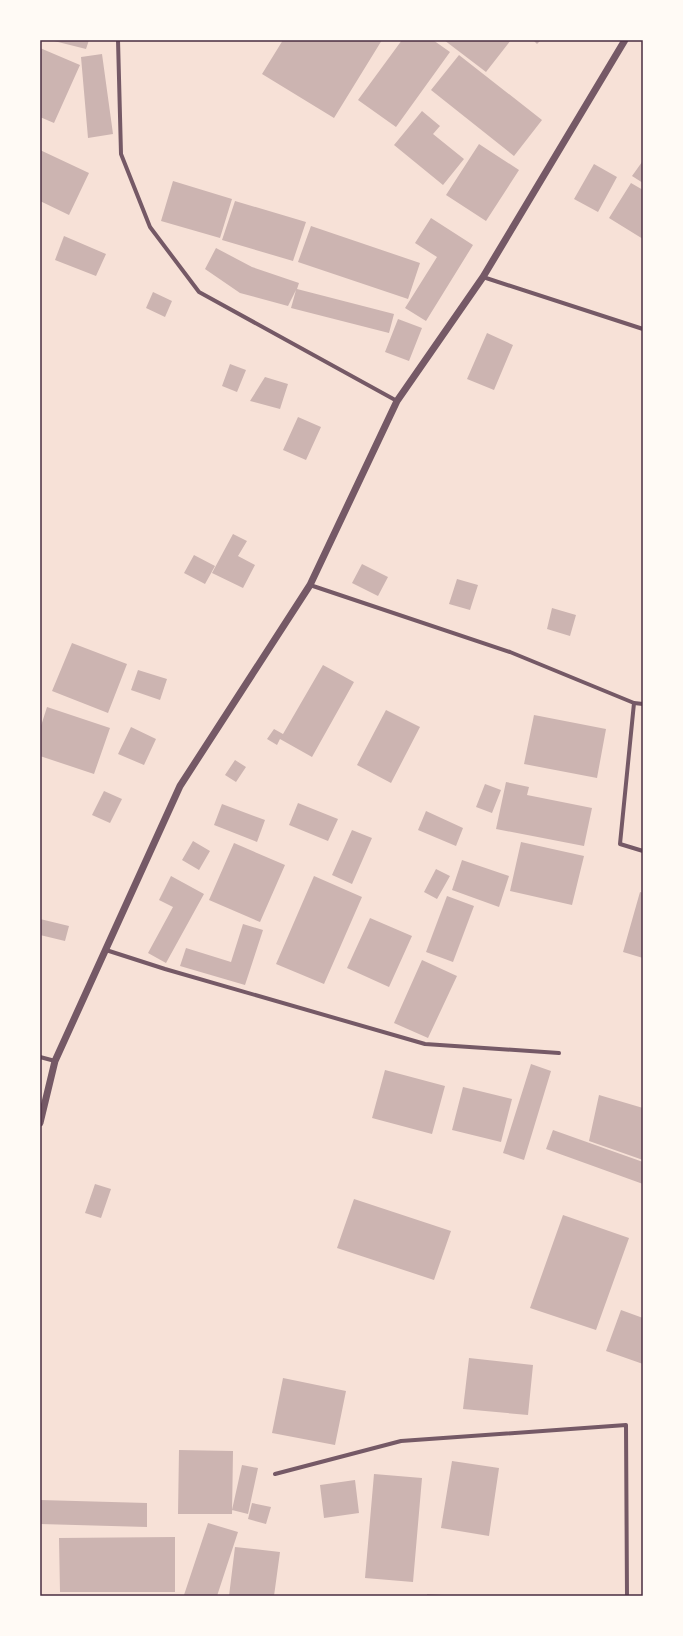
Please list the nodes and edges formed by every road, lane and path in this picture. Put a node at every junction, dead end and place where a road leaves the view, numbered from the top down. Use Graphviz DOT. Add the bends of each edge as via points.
graph roads {
  1 [pos="118,40"];
  2 [pos="625,40"];
  3 [pos="483,277"];
  4 [pos="643,329"];
  5 [pos="397,402"];
  6 [pos="310,585"];
  7 [pos="634,703"];
  8 [pos="643,704"];
  9 [pos="643,851"];
  10 [pos="106,950"];
  11 [pos="559,1053"];
  12 [pos="40,1057"];
  13 [pos="55,1061"];
  14 [pos="40,1123"];
  15 [pos="275,1474"];
  16 [pos="627,1596"];
  1 -- 5 [label="street" via="122,154 150,227 199,292"];
  2 -- 3 [label="street"];
  3 -- 4 [label="street"];
  3 -- 5 [label="street"];
  5 -- 6 [label="street"];
  6 -- 7 [label="street" via="510,652"];
  6 -- 10 [label="street" via="180,786"];
  7 -- 8 [label="street"];
  7 -- 9 [label="street" via="620,844"];
  10 -- 11 [label="street" via="165,970 425,1044"];
  10 -- 13 [label="street"];
  12 -- 13 [label="street"];
  13 -- 14 [label="street"];
  15 -- 16 [label="street" via="401,1441 626,1424"];
}
